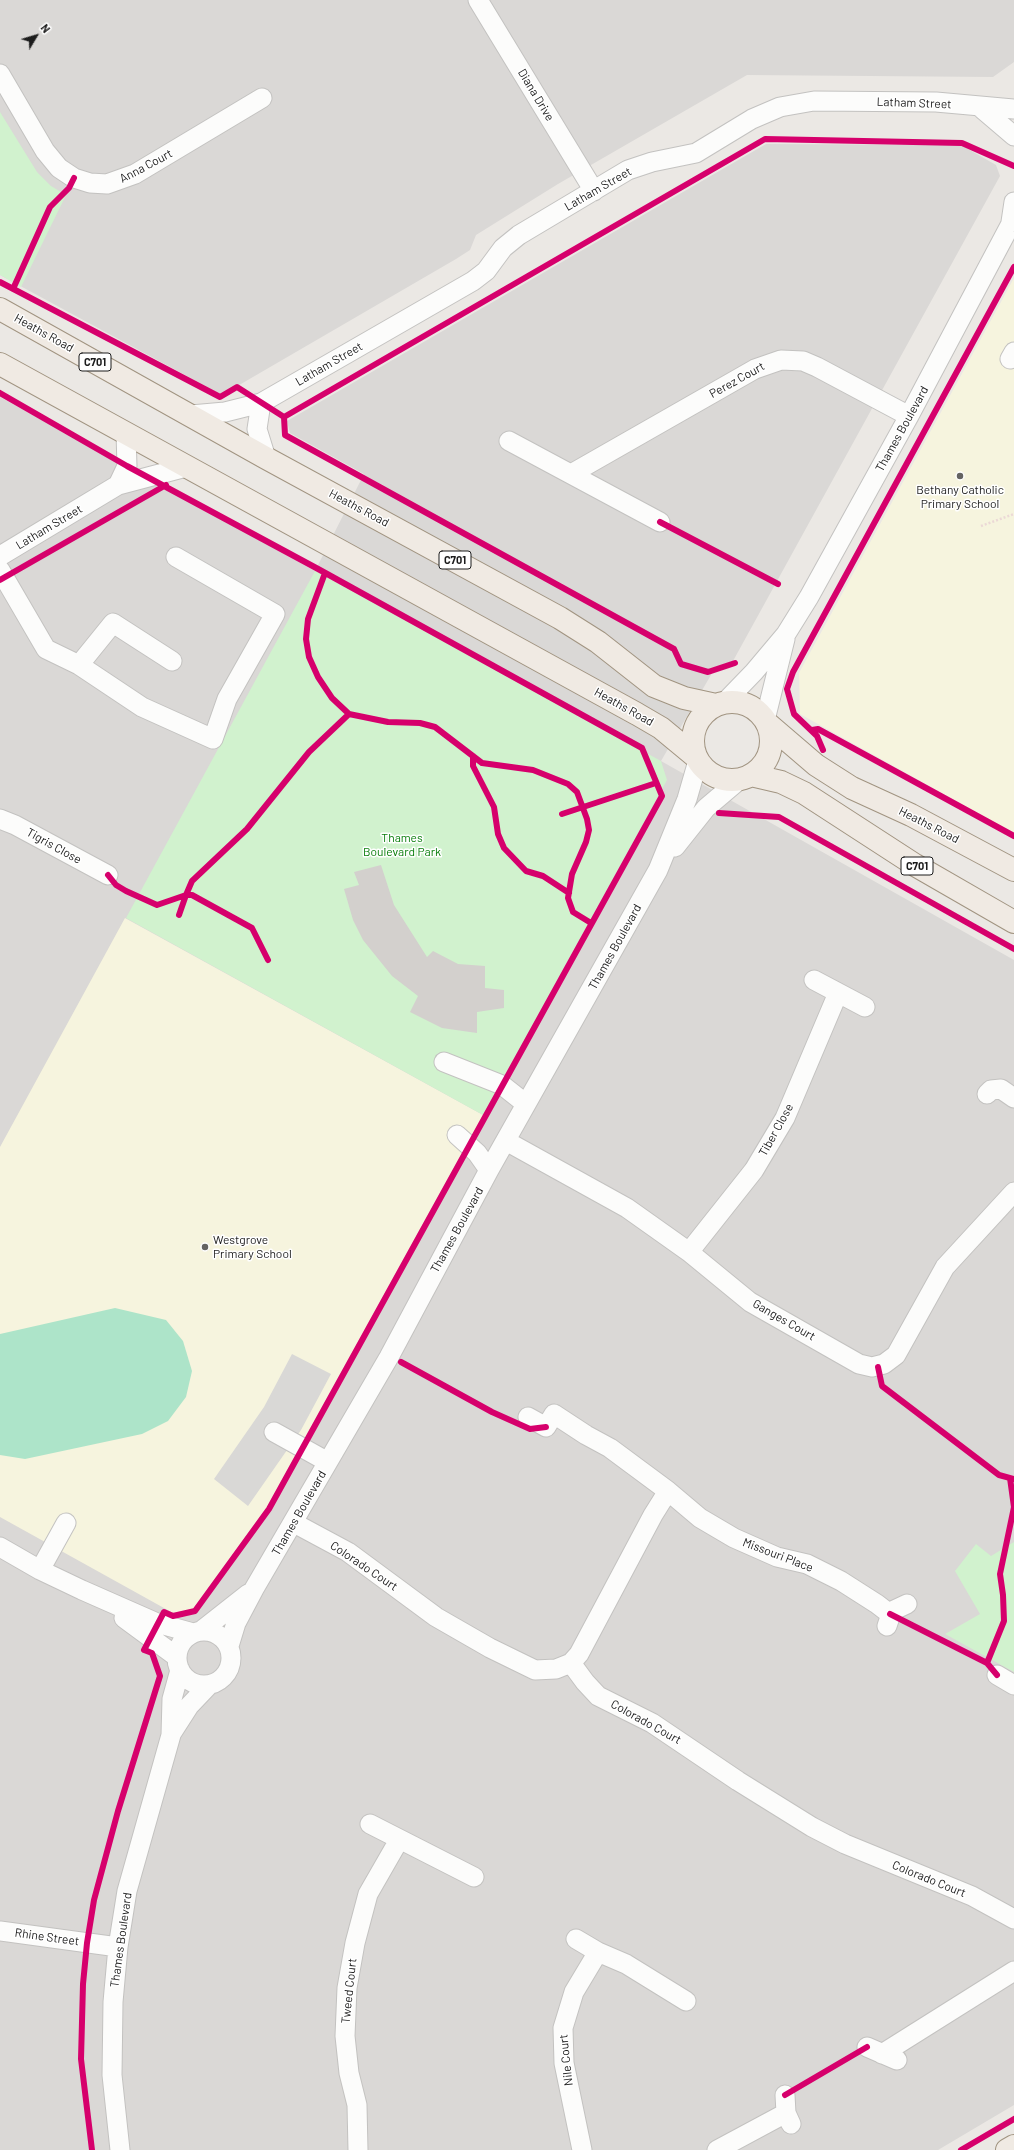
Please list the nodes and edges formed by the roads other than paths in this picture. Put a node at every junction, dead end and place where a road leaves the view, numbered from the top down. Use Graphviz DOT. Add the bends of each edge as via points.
graph roads {
  1 [pos="478,0"];
  2 [pos="0,74"];
  3 [pos="262,98"];
  4 [pos="980,107"];
  5 [pos="1014,109"];
  6 [pos="1014,136"];
  7 [pos="594,191"];
  8 [pos="1014,202"];
  9 [pos="1013,220"];
  10 [pos="0,309"];
  11 [pos="0,364"];
  12 [pos="261,403"];
  13 [pos="191,415"];
  14 [pos="909,416"];
  15 [pos="126,434"];
  16 [pos="509,441"];
  17 [pos="266,458"];
  18 [pos="186,467"];
  19 [pos="571,474"];
  20 [pos="118,485"];
  21 [pos="660,522"];
  22 [pos="0,556"];
  23 [pos="176,557"];
  24 [pos="0,570"];
  25 [pos="786,634"];
  26 [pos="172,661"];
  27 [pos="79,665"];
  28 [pos="720,704"];
  29 [pos="766,722"];
  30 [pos="697,759"];
  31 [pos="745,778"];
  32 [pos="0,819"];
  33 [pos="658,870"];
  34 [pos="1014,870"];
  35 [pos="108,875"];
  36 [pos="1014,922"];
  37 [pos="814,980"];
  38 [pos="838,993"];
  39 [pos="865,1007"];
  40 [pos="444,1062"];
  41 [pos="1012,1093"];
  42 [pos="987,1094"];
  43 [pos="526,1104"];
  44 [pos="457,1135"];
  45 [pos="506,1141"];
  46 [pos="489,1170"];
  47 [pos="1014,1192"];
  48 [pos="689,1252"];
  49 [pos="528,1417"];
  50 [pos="274,1432"];
  51 [pos="328,1462"];
  52 [pos="668,1491"];
  53 [pos="66,1523"];
  54 [pos="294,1523"];
  55 [pos="0,1547"];
  56 [pos="40,1570"];
  57 [pos="254,1589"];
  58 [pos="82,1590"];
  59 [pos="907,1604"];
  60 [pos="197,1632"];
  61 [pos="229,1646"];
  62 [pos="571,1663"];
  63 [pos="179,1664"];
  64 [pos="997,1675"];
  65 [pos="209,1684"];
  66 [pos="1014,1685"];
  67 [pos="170,1735"];
  68 [pos="370,1824"];
  69 [pos="399,1840"];
  70 [pos="474,1879"];
  71 [pos="1014,1919"];
  72 [pos="0,1931"];
  73 [pos="576,1939"];
  74 [pos="118,1947"];
  75 [pos="598,1952"];
  76 [pos="1014,1971"];
  77 [pos="688,2000"];
  78 [pos="882,2054"];
  79 [pos="788,2110"];
  80 [pos="1014,2146"];
  81 [pos="120,2150"];
  82 [pos="358,2150"];
  83 [pos="582,2150"];
  84 [pos="717,2150"];
  85 [pos="1007,2150"];
  1 -- 7 [label="street, Diana Drive"];
  2 -- 3 [label="street, Anna Court" via="45,151 59,168 74,178 90,183 107,184 135,174"];
  4 -- 5 [label="street, Latham Street"];
  4 -- 6 [label="street"];
  4 -- 7 [label="street, Latham Street" via="936,102 814,101 780,107 752,119 696,153 628,170"];
  7 -- 12 [label="street, Latham Street" via="509,242 486,271 473,281"];
  8 -- 9 [label="street, Thames Boulevard"];
  9 -- 14 [label="street, Thames Boulevard"];
  10 -- 13 [label="main road, Heaths Road / C701"];
  11 -- 15 [label="main road, Heaths Road / C701"];
  12 -- 13 [label="street, Latham Street" via="225,412"];
  12 -- 17 [label="street" via="257,429"];
  13 -- 17 [label="main road, Heaths Road / C701"];
  14 -- 19 [label="street, Perez Court" via="818,367 803,361 780,360 756,369"];
  14 -- 25 [label="street, Thames Boulevard" via="809,598"];
  15 -- 18 [label="main road, Heaths Road / C701"];
  15 -- 20 [label="street" via="127,466"];
  16 -- 19 [label="street"];
  17 -- 28 [label="main road, Heaths Road / C701" via="560,618 598,642 654,686 684,698"];
  18 -- 20 [label="street, Latham Street"];
  18 -- 30 [label="main road, Heaths Road / C701" via="638,714 661,728"];
  19 -- 21 [label="street"];
  20 -- 22 [label="street, Latham Street"];
  23 -- 27 [label="street" via="275,614 227,699 213,739 142,707"];
  24 -- 27 [label="street" via="46,649"];
  25 -- 28 [label="street, Thames Boulevard" via="754,672"];
  25 -- 29 [label="street, Thames Boulevard"];
  26 -- 27 [label="street" via="113,623"];
  28 -- 29 [label="main road, C701" via="736,702 748,705 758,711"];
  28 -- 30 [label="main road" via="706,712 698,721 693,745"];
  29 -- 31 [label="main road" via="771,745 768,757 761,768"];
  29 -- 34 [label="main road, Heaths Road / C701" via="816,765 841,782 911,815"];
  30 -- 31 [label="main road, C701" via="708,772 717,777"];
  30 -- 33 [label="street, Thames Boulevard" via="687,799"];
  31 -- 33 [label="street, Thames Boulevard" via="706,808"];
  31 -- 36 [label="main road, C701" via="781,782 804,793 915,865"];
  32 -- 35 [label="street, Tigris Close"];
  33 -- 43 [label="street, Thames Boulevard"];
  37 -- 38 [label="street"];
  38 -- 39 [label="street"];
  38 -- 48 [label="street, Tiber Close" via="785,1118 754,1170"];
  40 -- 43 [label="street" via="502,1085"];
  41 -- 42 [label="street" via="997,1089"];
  43 -- 45 [label="street, Thames Boulevard"];
  44 -- 46 [label="street" via="477,1152"];
  45 -- 46 [label="street, Thames Boulevard"];
  45 -- 48 [label="street, Ganges Court" via="627,1208"];
  46 -- 51 [label="street, Thames Boulevard" via="389,1356"];
  47 -- 48 [label="street, Ganges Court" via="945,1267 900,1351 892,1360 878,1366 859,1364 750,1302"];
  49 -- 52 [label="street, Missouri Place" via="546,1427 554,1414 610,1448"];
  50 -- 51 [label="street"];
  51 -- 54 [label="street, Thames Boulevard"];
  52 -- 59 [label="street, Missouri Place" via="700,1518 734,1538 777,1557 807,1564 840,1581 877,1604 889,1620 895,1609"];
  52 -- 62 [label="street" via="579,1654"];
  53 -- 56 [label="street"];
  54 -- 57 [label="street, Thames Boulevard"];
  54 -- 62 [label="street, Colorado Court" via="348,1552 436,1617 490,1648 535,1670 556,1669"];
  55 -- 56 [label="street"];
  56 -- 58 [label="street"];
  57 -- 60 [label="street, Thames Boulevard"];
  57 -- 61 [label="street, Thames Boulevard" via="236,1622"];
  58 -- 60 [label="street" via="157,1623"];
  58 -- 63 [label="street" via="151,1636"];
  60 -- 61 [label="street" via="218,1634"];
  60 -- 63 [label="street" via="181,1643"];
  61 -- 65 [label="street" via="229,1670 217,1682"];
  62 -- 71 [label="street, Colorado Court" via="598,1696 652,1723 812,1827 852,1847 972,1896"];
  63 -- 65 [label="street" via="192,1682"];
  63 -- 67 [label="street, Thames Boulevard" via="172,1700"];
  64 -- 66 [label="street"];
  65 -- 67 [label="street, Thames Boulevard" via="188,1706"];
  67 -- 74 [label="street, Thames Boulevard" via="127,1891"];
  68 -- 69 [label="street"];
  69 -- 70 [label="street"];
  69 -- 82 [label="street, Tweed Court" via="368,1894 355,1943 347,1988 345,2036 349,2073 357,2105"];
  72 -- 74 [label="street, Rhine Street"];
  73 -- 75 [label="street"];
  74 -- 81 [label="street, Thames Boulevard" via="112,2054"];
  75 -- 77 [label="street" via="626,1964"];
  75 -- 83 [label="street, Nile Court" via="574,1992 563,2028 564,2063"];
  76 -- 78 [label="street"];
  79 -- 84 [label="street"];
  80 -- 85 [label="main road"];
}
